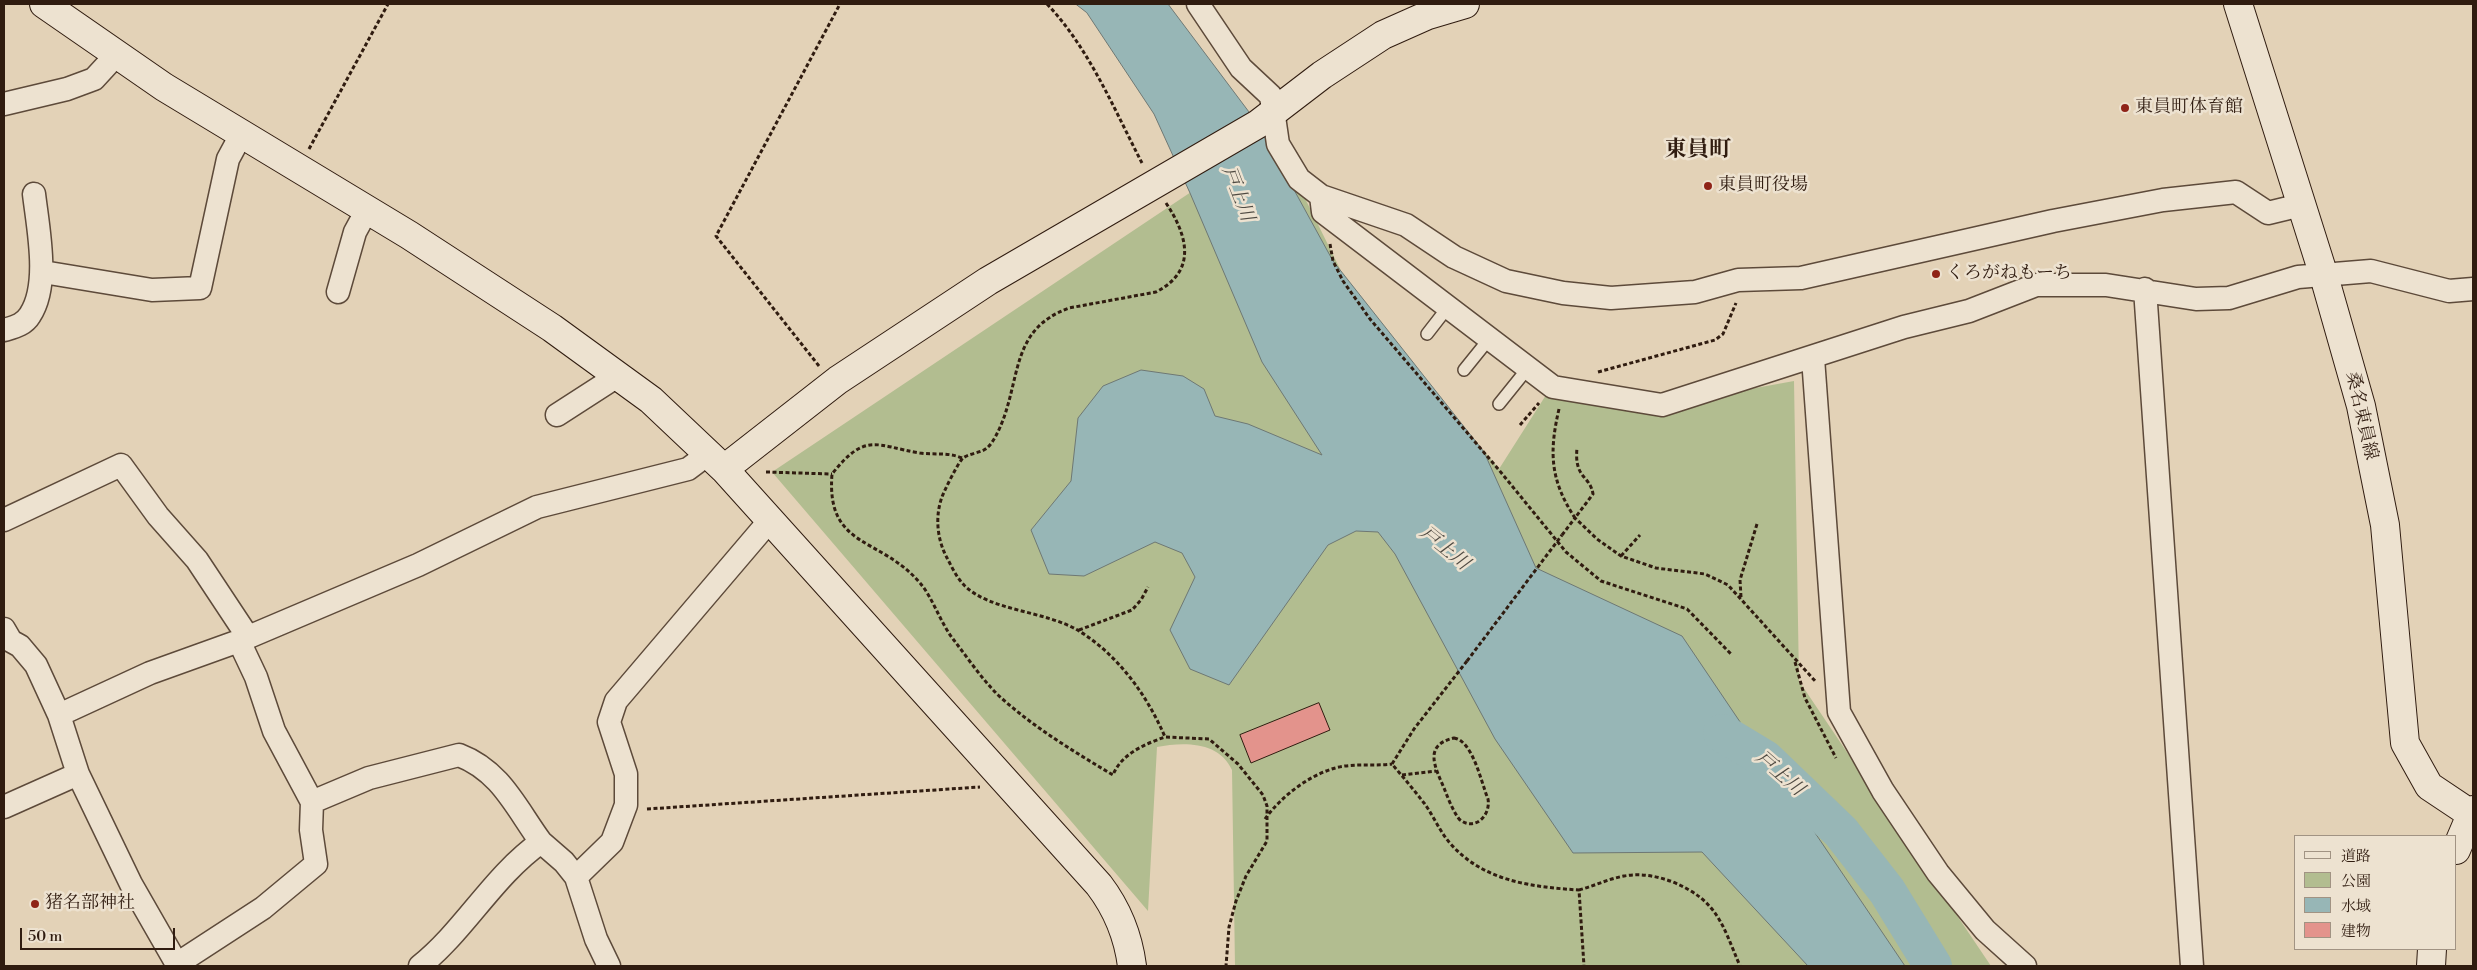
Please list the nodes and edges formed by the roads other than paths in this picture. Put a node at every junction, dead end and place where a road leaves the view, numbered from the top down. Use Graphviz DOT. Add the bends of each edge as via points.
graph roads {
  1 [pos="44,4"];
  2 [pos="1198,4"];
  3 [pos="1465,4"];
  4 [pos="2238,4"];
  5 [pos="117,54"];
  6 [pos="4,104"];
  7 [pos="1266,119"];
  8 [pos="241,135"];
  9 [pos="34,194"];
  10 [pos="1322,204"];
  11 [pos="2301,206"];
  12 [pos="367,210"];
  13 [pos="42,272"];
  14 [pos="2324,276"];
  15 [pos="2144,289"];
  16 [pos="2473,289"];
  17 [pos="338,292"];
  18 [pos="1448,307"];
  19 [pos="4,330"];
  20 [pos="1427,334"];
  21 [pos="1489,338"];
  22 [pos="1812,358"];
  23 [pos="1528,368"];
  24 [pos="1464,370"];
  25 [pos="619,375"];
  26 [pos="1499,404"];
  27 [pos="557,415"];
  28 [pos="716,462"];
  29 [pos="771,519"];
  30 [pos="4,520"];
  31 [pos="4,629"];
  32 [pos="243,639"];
  33 [pos="59,715"];
  34 [pos="78,774"];
  35 [pos="312,802"];
  36 [pos="4,807"];
  37 [pos="2472,812"];
  38 [pos="541,842"];
  39 [pos="2457,848"];
  40 [pos="576,877"];
  41 [pos="2432,950"];
  42 [pos="178,965"];
  43 [pos="420,966"];
  44 [pos="609,966"];
  45 [pos="1132,966"];
  46 [pos="2025,966"];
  47 [pos="2192,966"];
  48 [pos="2431,966"];
  1 -- 5 [label="street"];
  2 -- 7 [label="street" via="1241,68 1271,96"];
  3 -- 7 [label="street" via="1428,15 1384,35 1322,75"];
  4 -- 11 [label="street, 桑名東員線"];
  5 -- 6 [label="street" via="94,79"];
  5 -- 8 [label="street"];
  7 -- 10 [label="street" via="1299,179"];
  7 -- 28 [label="street" via="988,280"];
  8 -- 12 [label="street"];
  8 -- 13 [label="street" via="228,159 200,288 152,290"];
  9 -- 13 [label="street"];
  10 -- 11 [label="street" via="1406,225 1454,257 1506,280 1563,293 1611,298 1694,292 1738,280 1801,278 2053,221 2163,200 2236,192 2268,213"];
  10 -- 18 [label="street"];
  11 -- 14 [label="street, 桑名東員線"];
  12 -- 17 [label="street" via="355,232"];
  12 -- 25 [label="street" via="495,290"];
  13 -- 19 [label="street" via="30,315 20,325"];
  14 -- 15 [label="street" via="2298,277 2229,298 2196,299"];
  14 -- 16 [label="street" via="2371,271 2449,291"];
  14 -- 37 [label="street, 桑名東員線" via="2361,406 2385,525 2405,743 2429,786"];
  15 -- 22 [label="street" via="2106,285 2036,285 1969,311"];
  15 -- 47 [label="street"];
  18 -- 20 [label="lane"];
  18 -- 21 [label="street"];
  21 -- 23 [label="street"];
  21 -- 24 [label="lane"];
  22 -- 23 [label="street" via="1662,405 1553,387"];
  22 -- 46 [label="street" via="1839,712 1883,791 1938,873 1985,930"];
  23 -- 26 [label="lane"];
  25 -- 27 [label="street"];
  25 -- 28 [label="street" via="651,400"];
  28 -- 29 [label="street"];
  28 -- 32 [label="street" via="537,507 418,565"];
  29 -- 40 [label="street" via="616,701 609,722 626,774 626,805 612,842"];
  29 -- 45 [label="street" via="1110,900 1125,932"];
  30 -- 32 [label="street" via="121,465 158,516 196,560"];
  31 -- 33 [label="street" via="11,641 20,646 36,665"];
  32 -- 33 [label="street" via="150,673"];
  32 -- 35 [label="street" via="274,731"];
  33 -- 34 [label="street"];
  34 -- 36 [label="street"];
  34 -- 42 [label="street" via="131,884"];
  35 -- 38 [label="street" via="369,778 459,755 497,778"];
  35 -- 42 [label="street" via="316,864 263,908"];
  37 -- 39 [label="street, 桑名東員線"];
  38 -- 40 [label="street"];
  38 -- 43 [label="street" via="522,856 449,940"];
  40 -- 44 [label="street"];
  41 -- 48 [label="street"];
}
